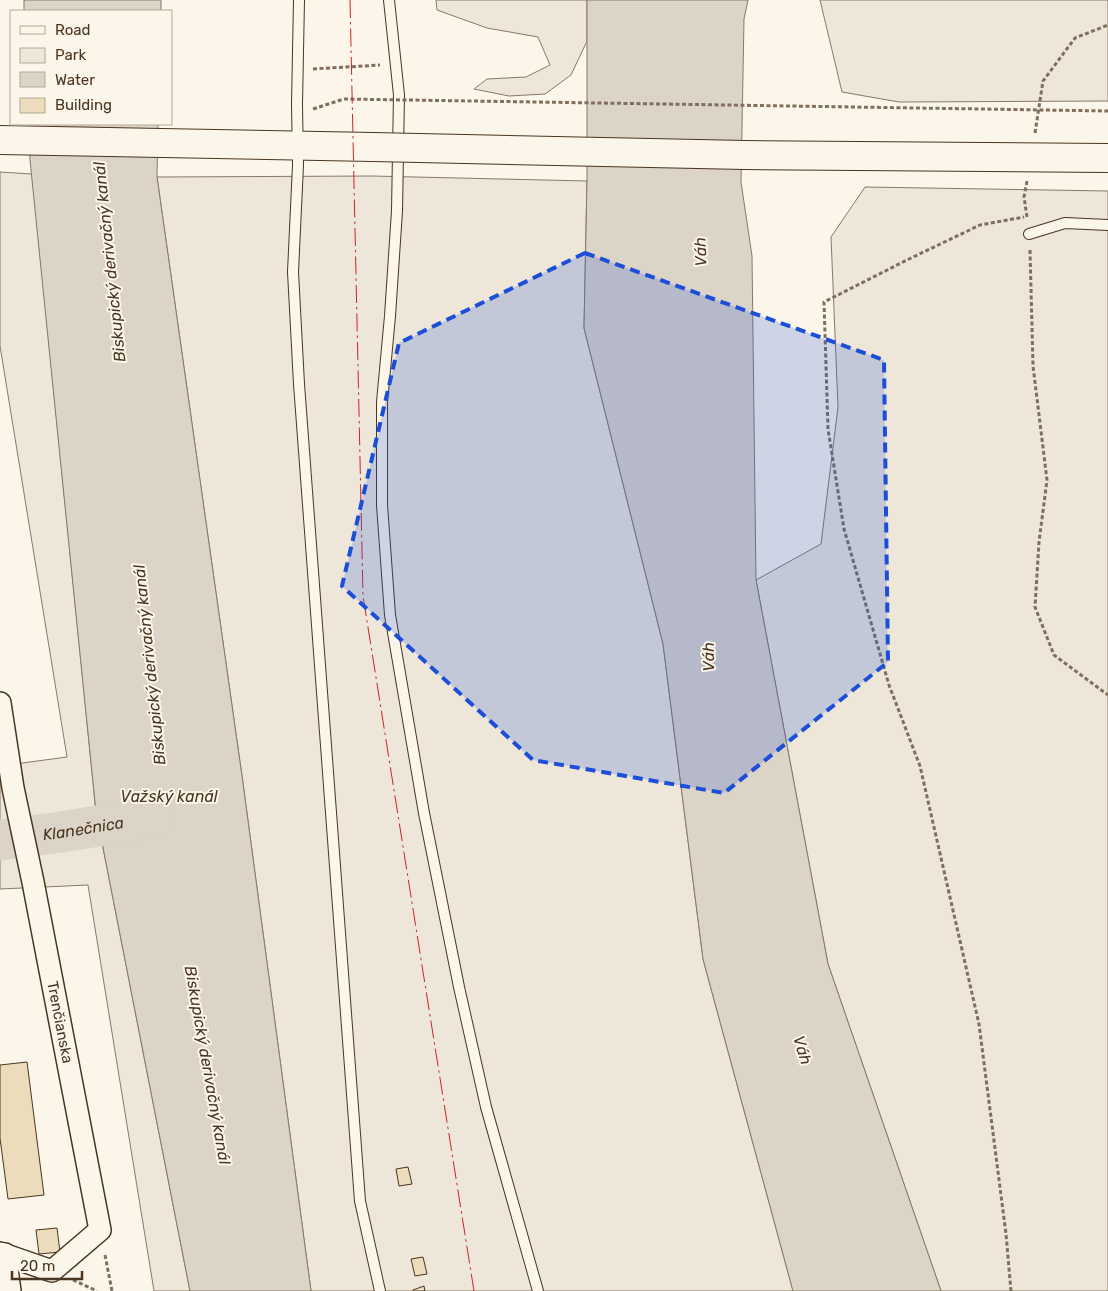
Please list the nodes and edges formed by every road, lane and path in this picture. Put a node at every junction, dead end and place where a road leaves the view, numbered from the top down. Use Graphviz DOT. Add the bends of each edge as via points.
graph roads {
  1 [pos="299,0"];
  2 [pos="389,0"];
  3 [pos="1108,25"];
  4 [pos="396,64"];
  5 [pos="298,70"];
  6 [pos="1108,112"];
  7 [pos="298,113"];
  8 [pos="1034,139"];
  9 [pos="0,140"];
  10 [pos="298,145"];
  11 [pos="1108,158"];
  12 [pos="1027,177"];
  13 [pos="1027,216"];
  14 [pos="1108,225"];
  15 [pos="1029,234"];
  16 [pos="1108,695"];
  17 [pos="0,703"];
  18 [pos="100,1230"];
  19 [pos="3,1254"];
  20 [pos="10,1291"];
  21 [pos="112,1291"];
  22 [pos="380,1291"];
  23 [pos="538,1291"];
  24 [pos="1011,1291"];
  1 -- 5 [label="lane"];
  2 -- 4 [label="lane"];
  3 -- 8 [label="path" via="1075,38 1043,82"];
  4 -- 5 [label="path"];
  4 -- 23 [label="lane" via="399,95 397,211 382,402 382,505 390,615 424,813 459,987 486,1107"];
  5 -- 7 [label="lane"];
  6 -- 7 [label="path, bridge" via="344,99"];
  7 -- 10 [label="lane"];
  9 -- 10 [label="main road"];
  10 -- 11 [label="main road, bridge"];
  10 -- 22 [label="lane" via="293,272 299,384 360,1200"];
  12 -- 13 [label="path" via="1024,196"];
  13 -- 15 [label="path"];
  13 -- 24 [label="path" via="980,225 824,302 828,429 844,529 889,685 920,766 977,1014"];
  14 -- 15 [label="lane" via="1065,223"];
  15 -- 16 [label="path" via="1033,366 1047,480 1034,607 1054,655"];
  17 -- 18 [label="street, Trenčianska"];
  18 -- 19 [label="street" via="52,1271"];
  18 -- 21 [label="path"];
  19 -- 20 [label="street"];
}
